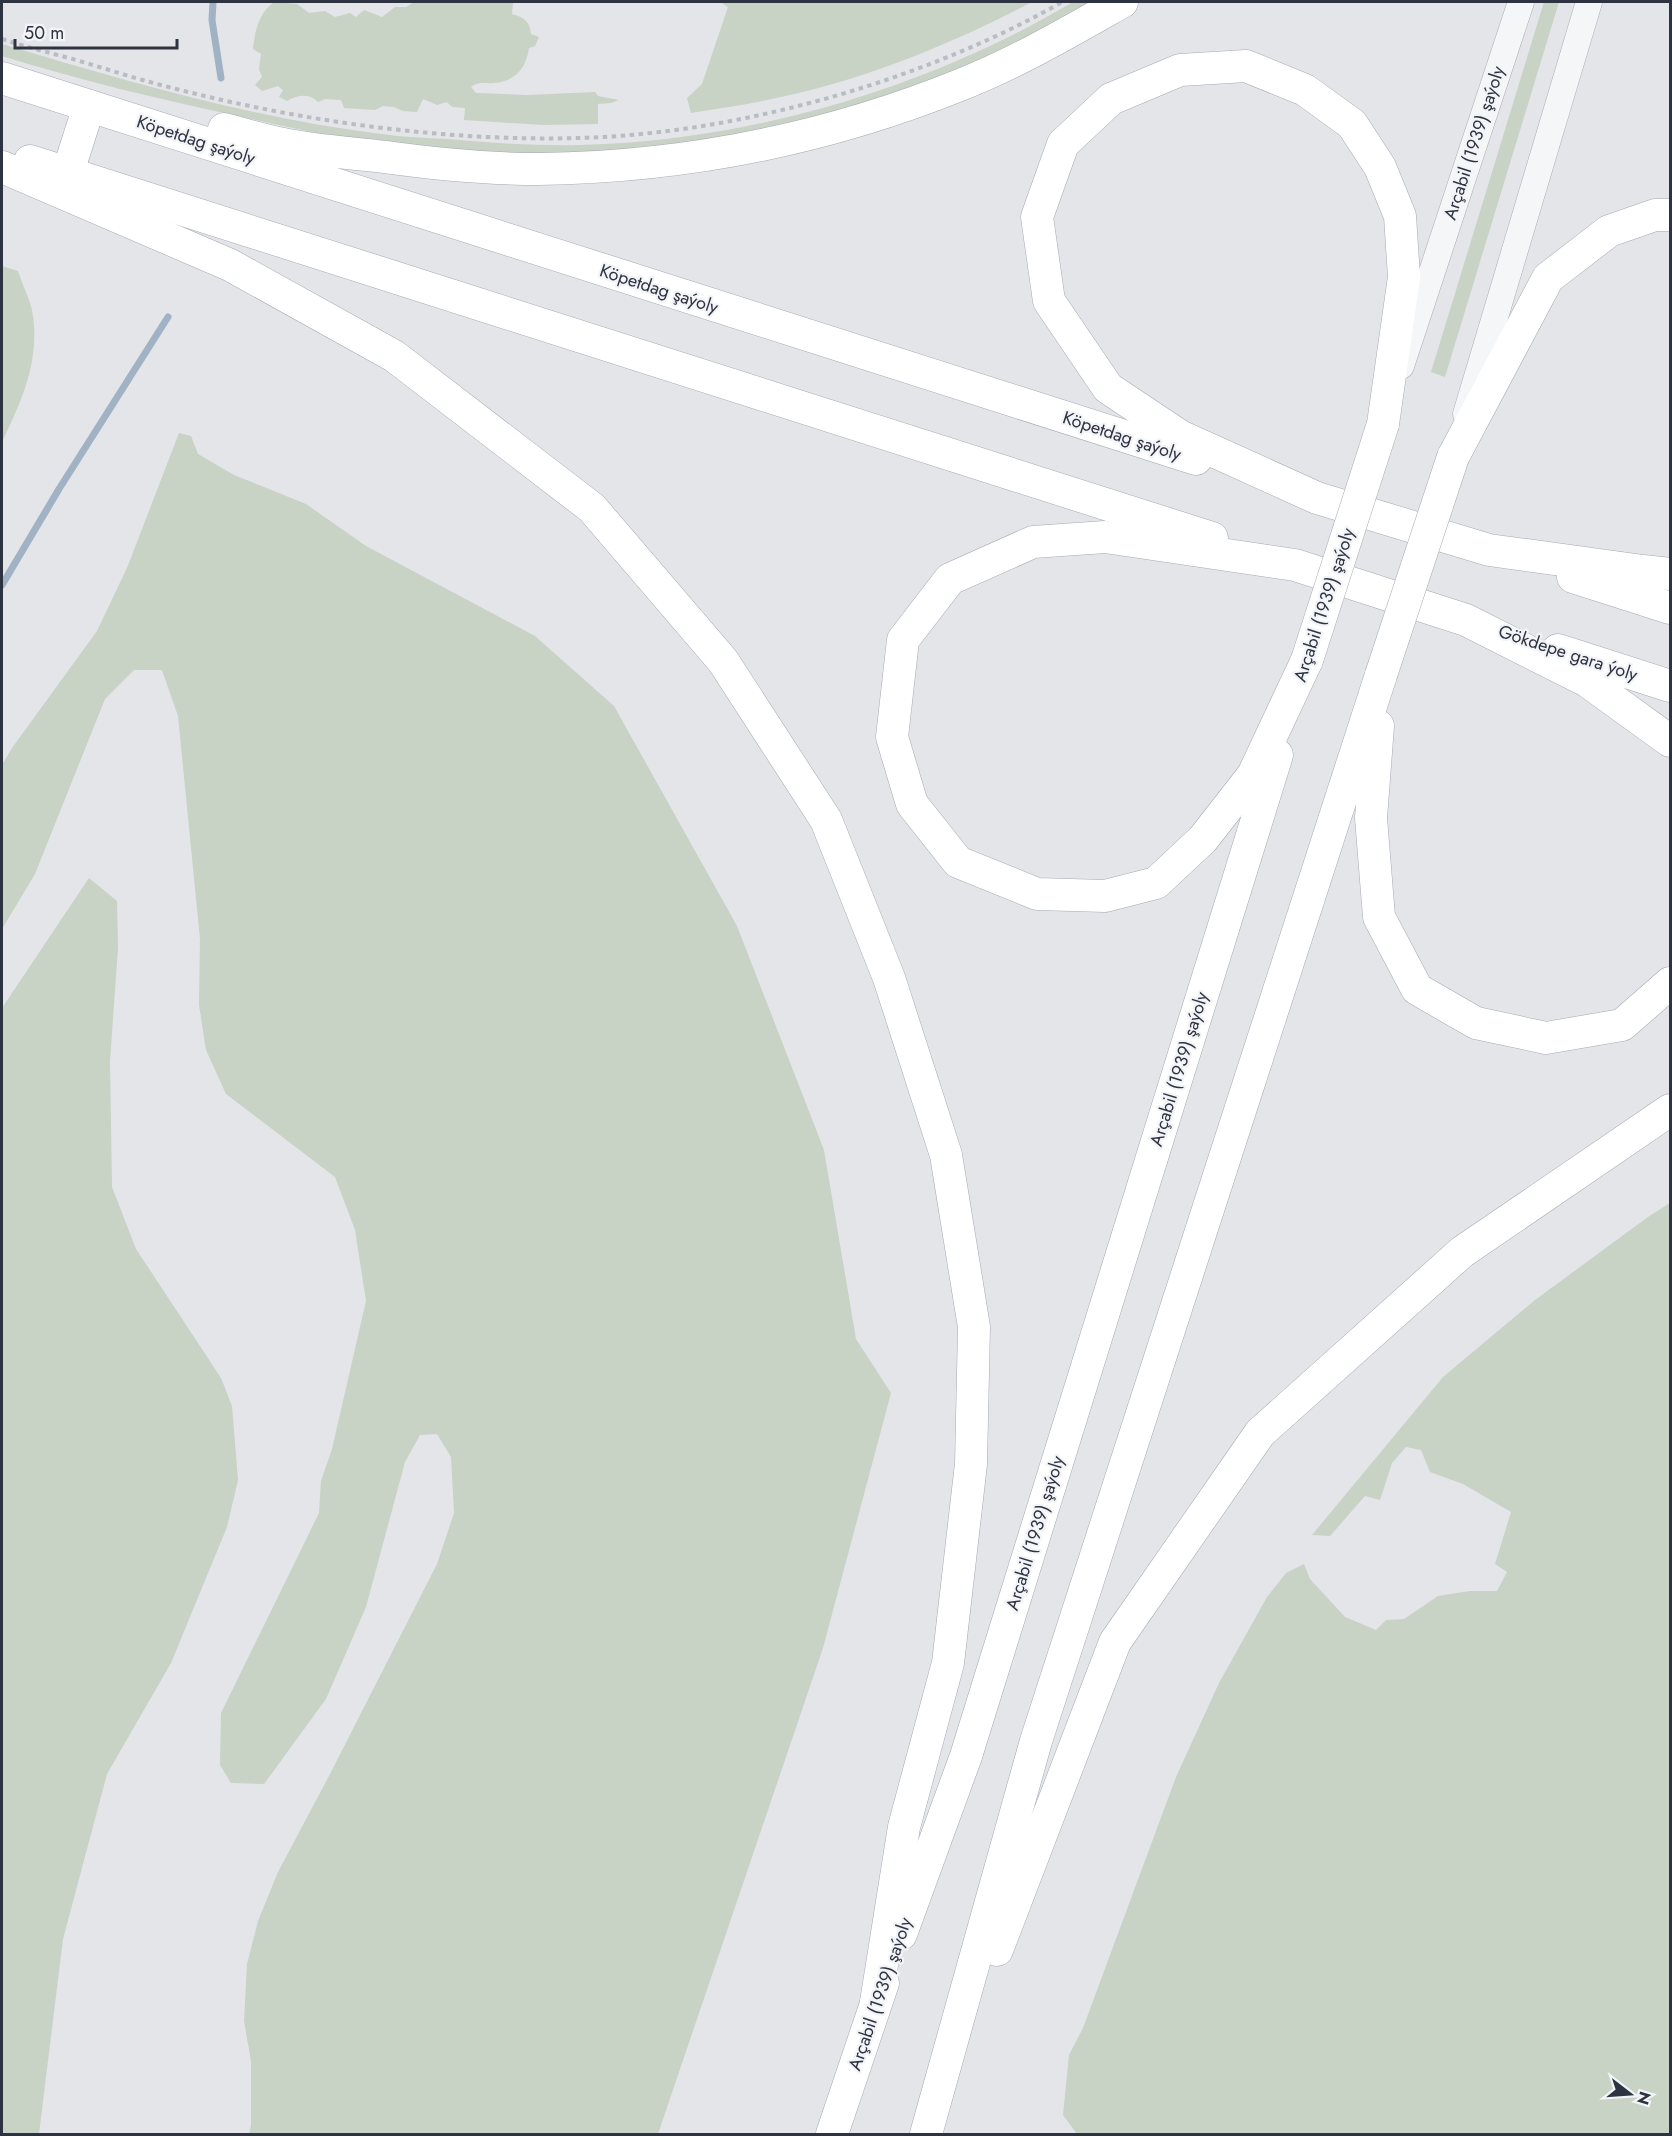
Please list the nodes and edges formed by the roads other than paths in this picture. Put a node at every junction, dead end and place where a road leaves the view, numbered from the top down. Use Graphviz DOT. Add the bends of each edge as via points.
graph roads {
  1 [pos="1122,2"];
  2 [pos="1521,2"];
  3 [pos="1589,2"];
  4 [pos="2,71"];
  5 [pos="2,78"];
  6 [pos="89,106"];
  7 [pos="2,152"];
  8 [pos="2,167"];
  9 [pos="68,172"];
  10 [pos="1671,215"];
  11 [pos="1383,424"];
  12 [pos="1453,457"];
  13 [pos="1317,498"];
  14 [pos="1489,550"];
  15 [pos="1295,565"];
  16 [pos="1671,574"];
  17 [pos="1671,608"];
  18 [pos="1466,620"];
  19 [pos="1307,660"];
  20 [pos="1381,675"];
  21 [pos="1671,686"];
  22 [pos="1671,741"];
  23 [pos="1671,983"];
  24 [pos="1671,1110"];
  25 [pos="876,2002"];
  26 [pos="927,2133"];
  27 [pos="832,2134"];
  1 -- 4 [label="main road" via="1034,51 961,85 888,112 816,134 723,153 627,165 538,169 450,165 285,145"];
  2 -- 11 [label="street, Arçabil (1939) şaýoly"];
  3 -- 12 [label="street"];
  5 -- 6 [label="main road, Köpetdag şaýoly"];
  6 -- 9 [label="main road"];
  6 -- 13 [label="main road, Köpetdag şaýoly"];
  7 -- 9 [label="main road"];
  8 -- 25 [label="main road" via="230,265 394,356 592,508 723,661 826,820 889,978 946,1155 974,1327 971,1464 948,1663 904,1827"];
  9 -- 15 [label="main road"];
  10 -- 12 [label="main road" via="1655,215 1609,231 1548,278"];
  11 -- 13 [label="main road" via="1404,277 1400,216 1380,167 1352,124 1305,90 1246,66 1180,70 1111,99 1063,144 1037,217 1048,301 1108,388 1180,436"];
  11 -- 19 [label="main road, Arçabil (1939) şaýoly, bridge"];
  12 -- 20 [label="main road, bridge"];
  13 -- 14 [label="main road"];
  14 -- 16 [label="main road"];
  14 -- 17 [label="main road"];
  15 -- 18 [label="main road"];
  15 -- 19 [label="main road" via="1105,537 1034,542 950,579 903,640 892,737 912,804 958,862 1037,894 1105,896 1156,883 1203,839 1253,775"];
  18 -- 21 [label="main road, Gökdepe gara ýoly"];
  18 -- 22 [label="main road" via="1587,681"];
  19 -- 25 [label="main road, Arçabil (1939) şaýoly" via="966,1756"];
  20 -- 23 [label="main road" via="1371,818 1379,917 1417,989 1476,1023 1546,1038 1622,1025"];
  20 -- 26 [label="main road" via="1036,1741"];
  24 -- 26 [label="main road" via="1462,1252 1260,1433 1115,1642"];
  25 -- 27 [label="main road, Arçabil (1939) şaýoly"];
}
